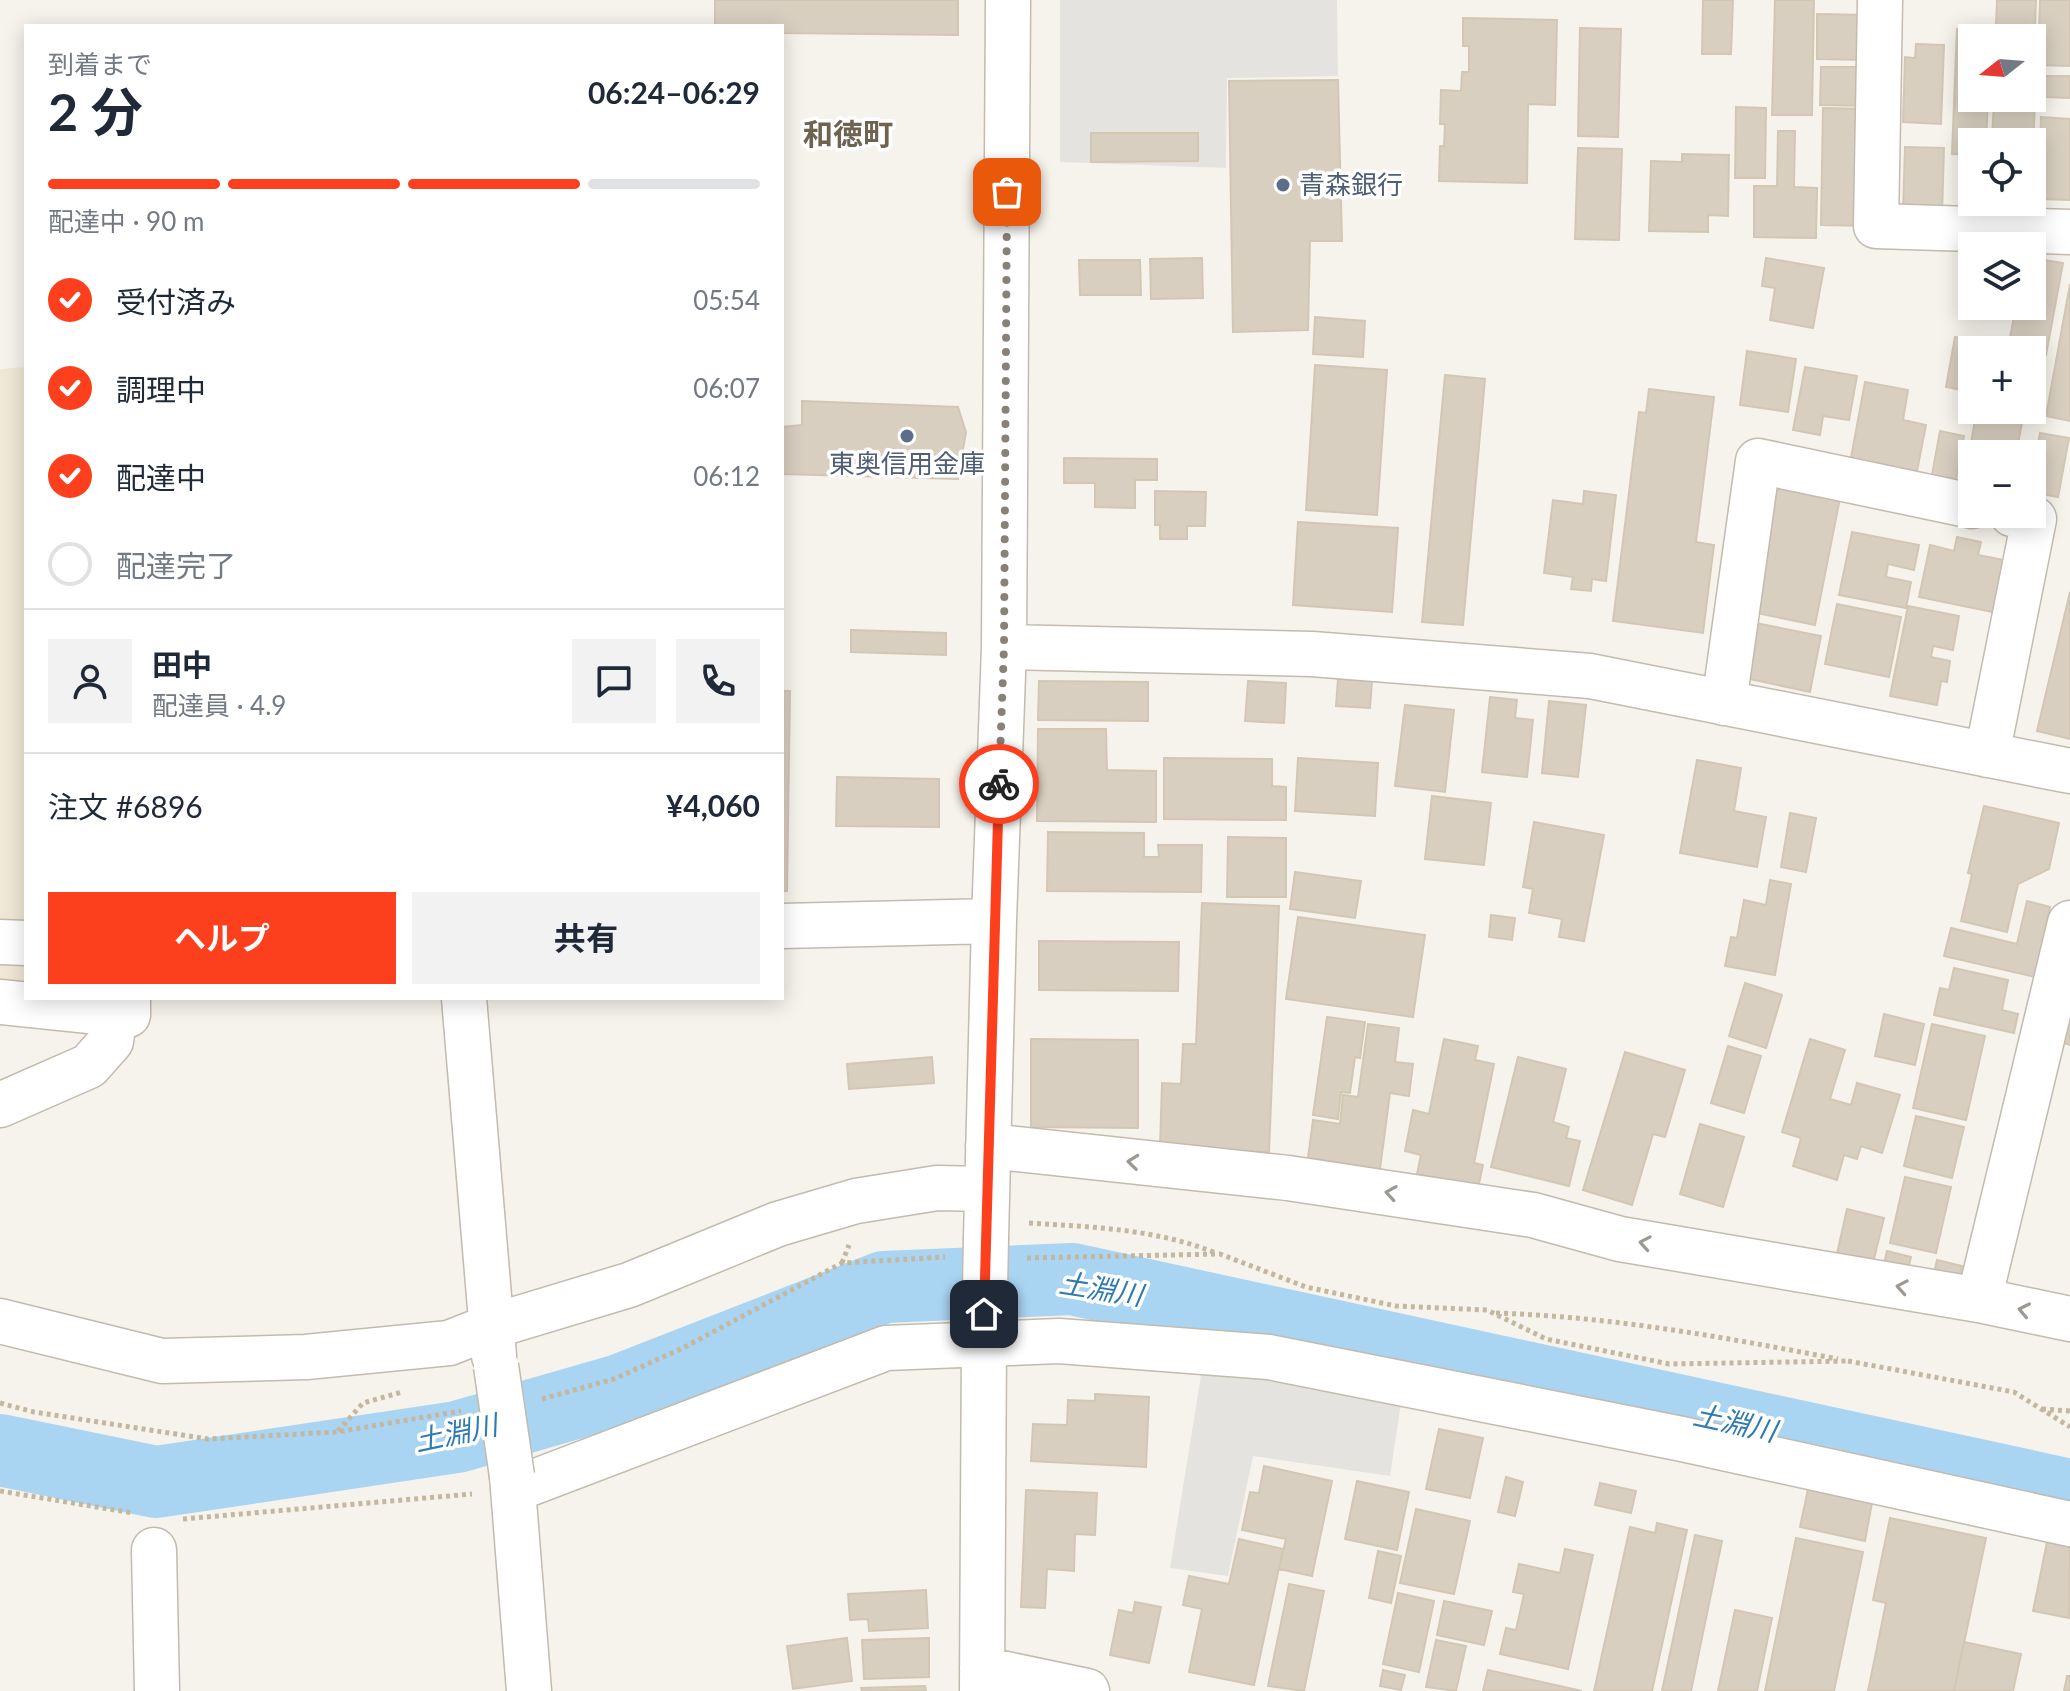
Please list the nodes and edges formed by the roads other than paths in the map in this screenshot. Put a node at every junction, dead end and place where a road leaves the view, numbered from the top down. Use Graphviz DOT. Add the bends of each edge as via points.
graph roads {
  1 [pos="1008,0"];
  2 [pos="1880,0"];
  3 [pos="2070,232"];
  4 [pos="1958,503"];
  5 [pos="2032,528"];
  6 [pos="1004,647"];
  7 [pos="1724,703"];
  8 [pos="1987,755"];
  9 [pos="2070,771"];
  10 [pos="994,921"];
  11 [pos="2070,923"];
  12 [pos="784,926"];
  13 [pos="0,942"];
  14 [pos="24,943"];
  15 [pos="464,1000"];
  16 [pos="0,1002"];
  17 [pos="122,1006"];
  18 [pos="0,1105"];
  19 [pos="988,1146"];
  20 [pos="987,1189"];
  21 [pos="1979,1300"];
  22 [pos="2070,1319"];
  23 [pos="0,1321"];
  24 [pos="984,1342"];
  25 [pos="493,1346"];
  26 [pos="513,1483"];
  27 [pos="2070,1524"];
  28 [pos="155,1528"];
  29 [pos="982,1680"];
  30 [pos="157,1691"];
  31 [pos="529,1691"];
  32 [pos="1087,1691"];
  1 -- 6 [label="street"];
  2 -- 3 [label="street" via="1876,226"];
  4 -- 7 [label="street" via="1758,461"];
  5 -- 8 [label="street"];
  6 -- 7 [label="street" via="1328,655 1590,676"];
  6 -- 10 [label="street"];
  7 -- 8 [label="street"];
  8 -- 9 [label="street"];
  10 -- 12 [label="street"];
  10 -- 19 [label="street"];
  11 -- 21 [label="street"];
  13 -- 14 [label="street"];
  15 -- 25 [label="street"];
  16 -- 17 [label="street"];
  17 -- 18 [label="street" via="111,1041 89,1066"];
  19 -- 20 [label="street"];
  21 -- 19 [label="street, one-way" via="1620,1239 1518,1212 1288,1178"];
  20 -- 24 [label="street, bridge"];
  20 -- 25 [label="street" via="937,1188 856,1201 778,1224"];
  22 -- 21 [label="street, one-way"];
  23 -- 25 [label="street" via="162,1361 306,1357 449,1343"];
  24 -- 26 [label="street" via="886,1348"];
  24 -- 27 [label="street" via="1059,1341 1269,1357 1682,1439"];
  24 -- 29 [label="street"];
  25 -- 26 [label="street, bridge"];
  26 -- 31 [label="street"];
  28 -- 30 [label="street"];
  29 -- 32 [label="street"];
}
